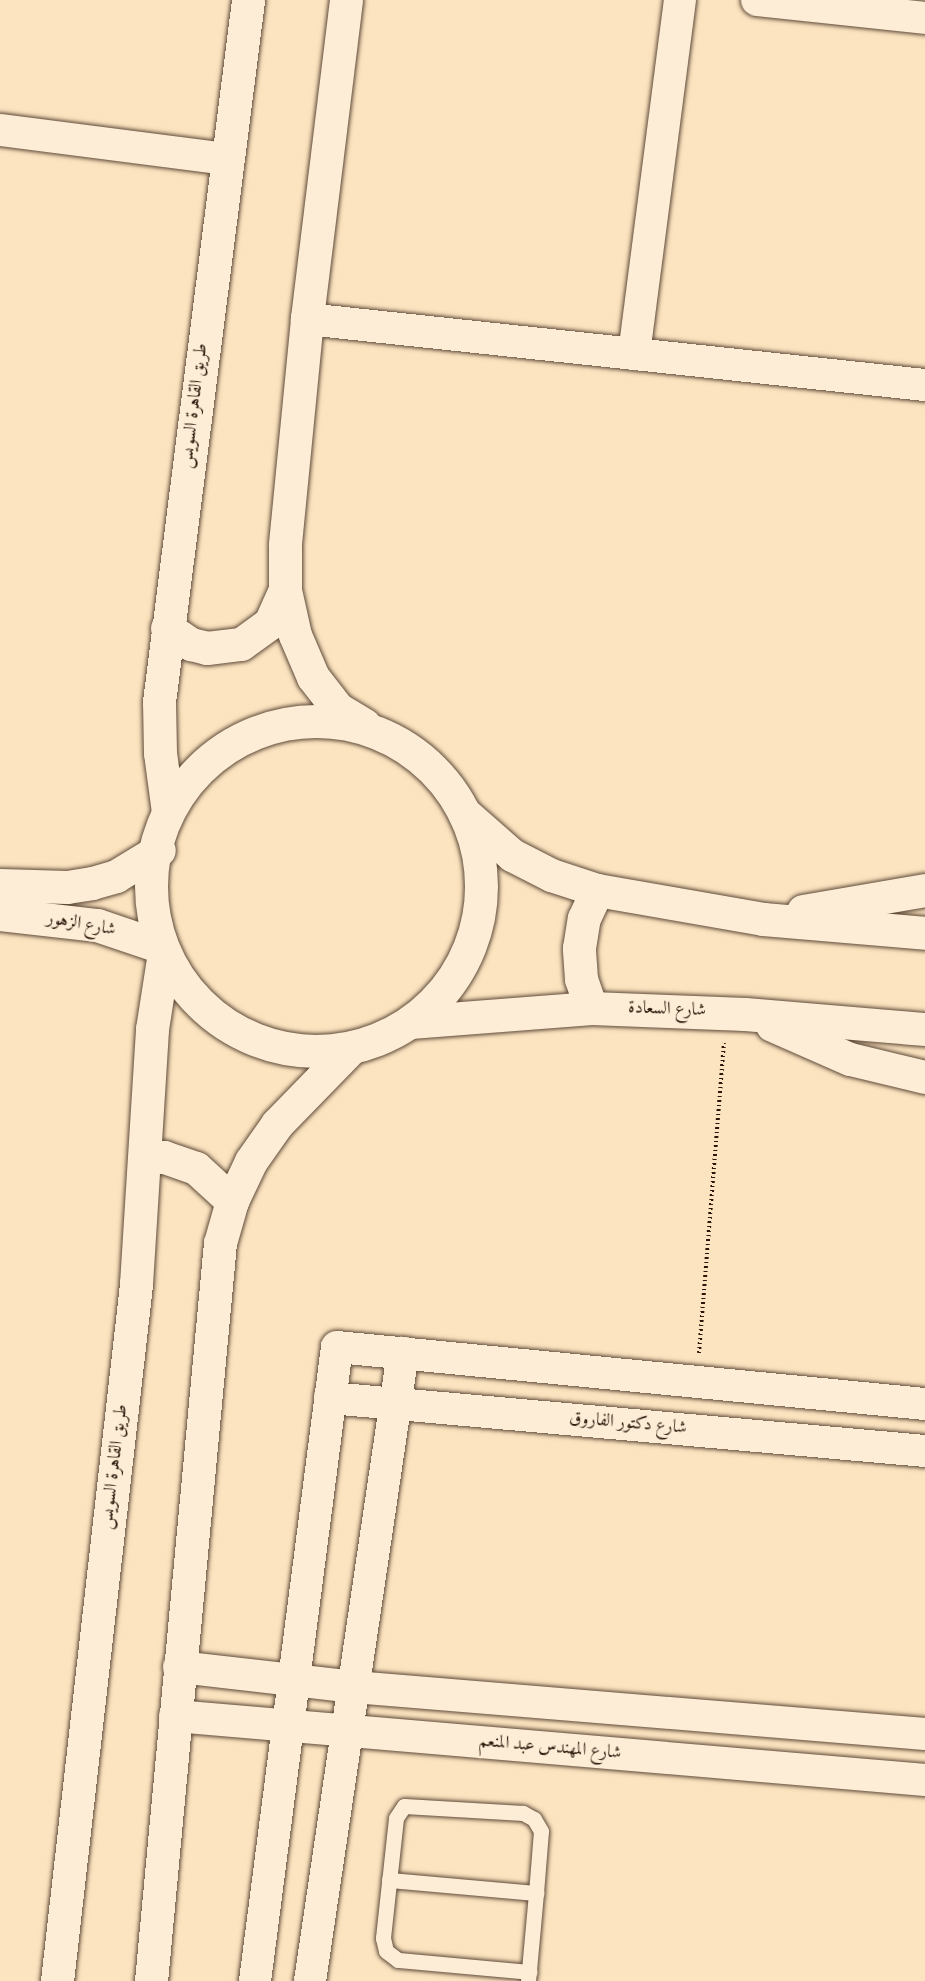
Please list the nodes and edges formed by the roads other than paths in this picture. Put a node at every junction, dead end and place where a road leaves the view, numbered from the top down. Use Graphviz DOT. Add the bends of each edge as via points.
graph roads {
  1 [pos="248,0"];
  2 [pos="346,0"];
  3 [pos="680,0"];
  4 [pos="757,0"];
  5 [pos="925,18"];
  6 [pos="0,130"];
  7 [pos="227,159"];
  8 [pos="306,319"];
  9 [pos="634,354"];
  10 [pos="925,385"];
  11 [pos="285,590"];
  12 [pos="167,628"];
  13 [pos="375,731"];
  14 [pos="168,812"];
  15 [pos="464,813"];
  16 [pos="159,850"];
  17 [pos="0,885"];
  18 [pos="597,890"];
  19 [pos="925,890"];
  20 [pos="0,914"];
  21 [pos="763,919"];
  22 [pos="925,933"];
  23 [pos="162,949"];
  24 [pos="591,1008"];
  25 [pos="736,1013"];
  26 [pos="410,1022"];
  27 [pos="925,1029"];
  28 [pos="351,1048"];
  29 [pos="925,1077"];
  30 [pos="146,1157"];
  31 [pos="232,1201"];
  32 [pos="403,1353"];
  33 [pos="330,1398"];
  34 [pos="395,1404"];
  35 [pos="925,1404"];
  36 [pos="925,1451"];
  37 [pos="179,1667"];
  38 [pos="294,1681"];
  39 [pos="354,1687"];
  40 [pos="175,1716"];
  41 [pos="288,1726"];
  42 [pos="347,1731"];
  43 [pos="925,1734"];
  44 [pos="925,1780"];
  45 [pos="389,1880"];
  46 [pos="536,1893"];
  47 [pos="528,1976"];
  48 [pos="155,1978"];
  49 [pos="57,1981"];
  50 [pos="255,1981"];
  51 [pos="310,1981"];
  1 -- 7 [label="main road, طريق القاهرة السويس"];
  2 -- 8 [label="main road"];
  3 -- 9 [label="street"];
  4 -- 5 [label="street"];
  6 -- 7 [label="street"];
  7 -- 12 [label="main road, طريق القاهرة السويس"];
  8 -- 9 [label="street"];
  8 -- 11 [label="main road" via="285,545"];
  9 -- 10 [label="street"];
  11 -- 12 [label="main road" via="270,623 241,645 207,648 191,644"];
  11 -- 13 [label="main road" via="295,635 313,677 338,709"];
  12 -- 14 [label="main road, طريق القاهرة السويس" via="159,702 160,753"];
  13 -- 14 [label="main road" via="318,721 272,726 240,739 210,758 186,782"];
  13 -- 15 [label="main road" via="419,758 441,779"];
  14 -- 16 [label="main road"];
  15 -- 18 [label="main road" via="512,855 551,875"];
  15 -- 26 [label="main road" via="478,858 480,905 468,950 450,981"];
  16 -- 17 [label="main road, شارع الزهور" via="116,876 92,884"];
  16 -- 23 [label="main road" via="153,901"];
  18 -- 21 [label="main road"];
  18 -- 24 [label="main road" via="584,918 579,948 581,979"];
  19 -- 21 [label="main road"];
  20 -- 23 [label="main road, شارع الزهور" via="97,925"];
  21 -- 22 [label="main road"];
  23 -- 28 [label="main road" via="183,985 208,1012 240,1034 276,1047 313,1052"];
  23 -- 30 [label="main road, طريق القاهرة السويس" via="152,1029"];
  24 -- 25 [label="main road, شارع السعادة"];
  24 -- 26 [label="main road, شارع السعادة"];
  25 -- 27 [label="main road, شارع السعادة"];
  25 -- 29 [label="main road" via="850,1059"];
  26 -- 28 [label="main road" via="382,1038"];
  28 -- 31 [label="main road" via="277,1124 251,1161"];
  30 -- 31 [label="main road" via="164,1157 196,1168"];
  30 -- 49 [label="main road, طريق القاهرة السويس" via="136,1284"];
  31 -- 37 [label="main road" via="213,1288"];
  32 -- 33 [label="street" via="337,1347"];
  32 -- 34 [label="street"];
  32 -- 35 [label="street"];
  33 -- 34 [label="street, شارع دكتور الفاروق"];
  33 -- 38 [label="street"];
  34 -- 36 [label="street, شارع دكتور الفاروق"];
  34 -- 39 [label="street"];
  37 -- 38 [label="street"];
  37 -- 40 [label="main road"];
  38 -- 39 [label="street"];
  38 -- 41 [label="street"];
  39 -- 42 [label="street"];
  39 -- 43 [label="street"];
  40 -- 41 [label="street, شارع المهندس عبد المنعم"];
  40 -- 48 [label="main road"];
  41 -- 42 [label="street, شارع المهندس عبد المنعم"];
  41 -- 50 [label="street"];
  42 -- 44 [label="street, شارع المهندس عبد المنعم"];
  42 -- 51 [label="street"];
  45 -- 46 [label="lane"];
  45 -- 46 [label="lane" via="396,1818 404,1806 523,1813 534,1819 541,1831"];
  45 -- 47 [label="lane" via="383,1938 386,1951 398,1960"];
  46 -- 47 [label="lane"];
}
